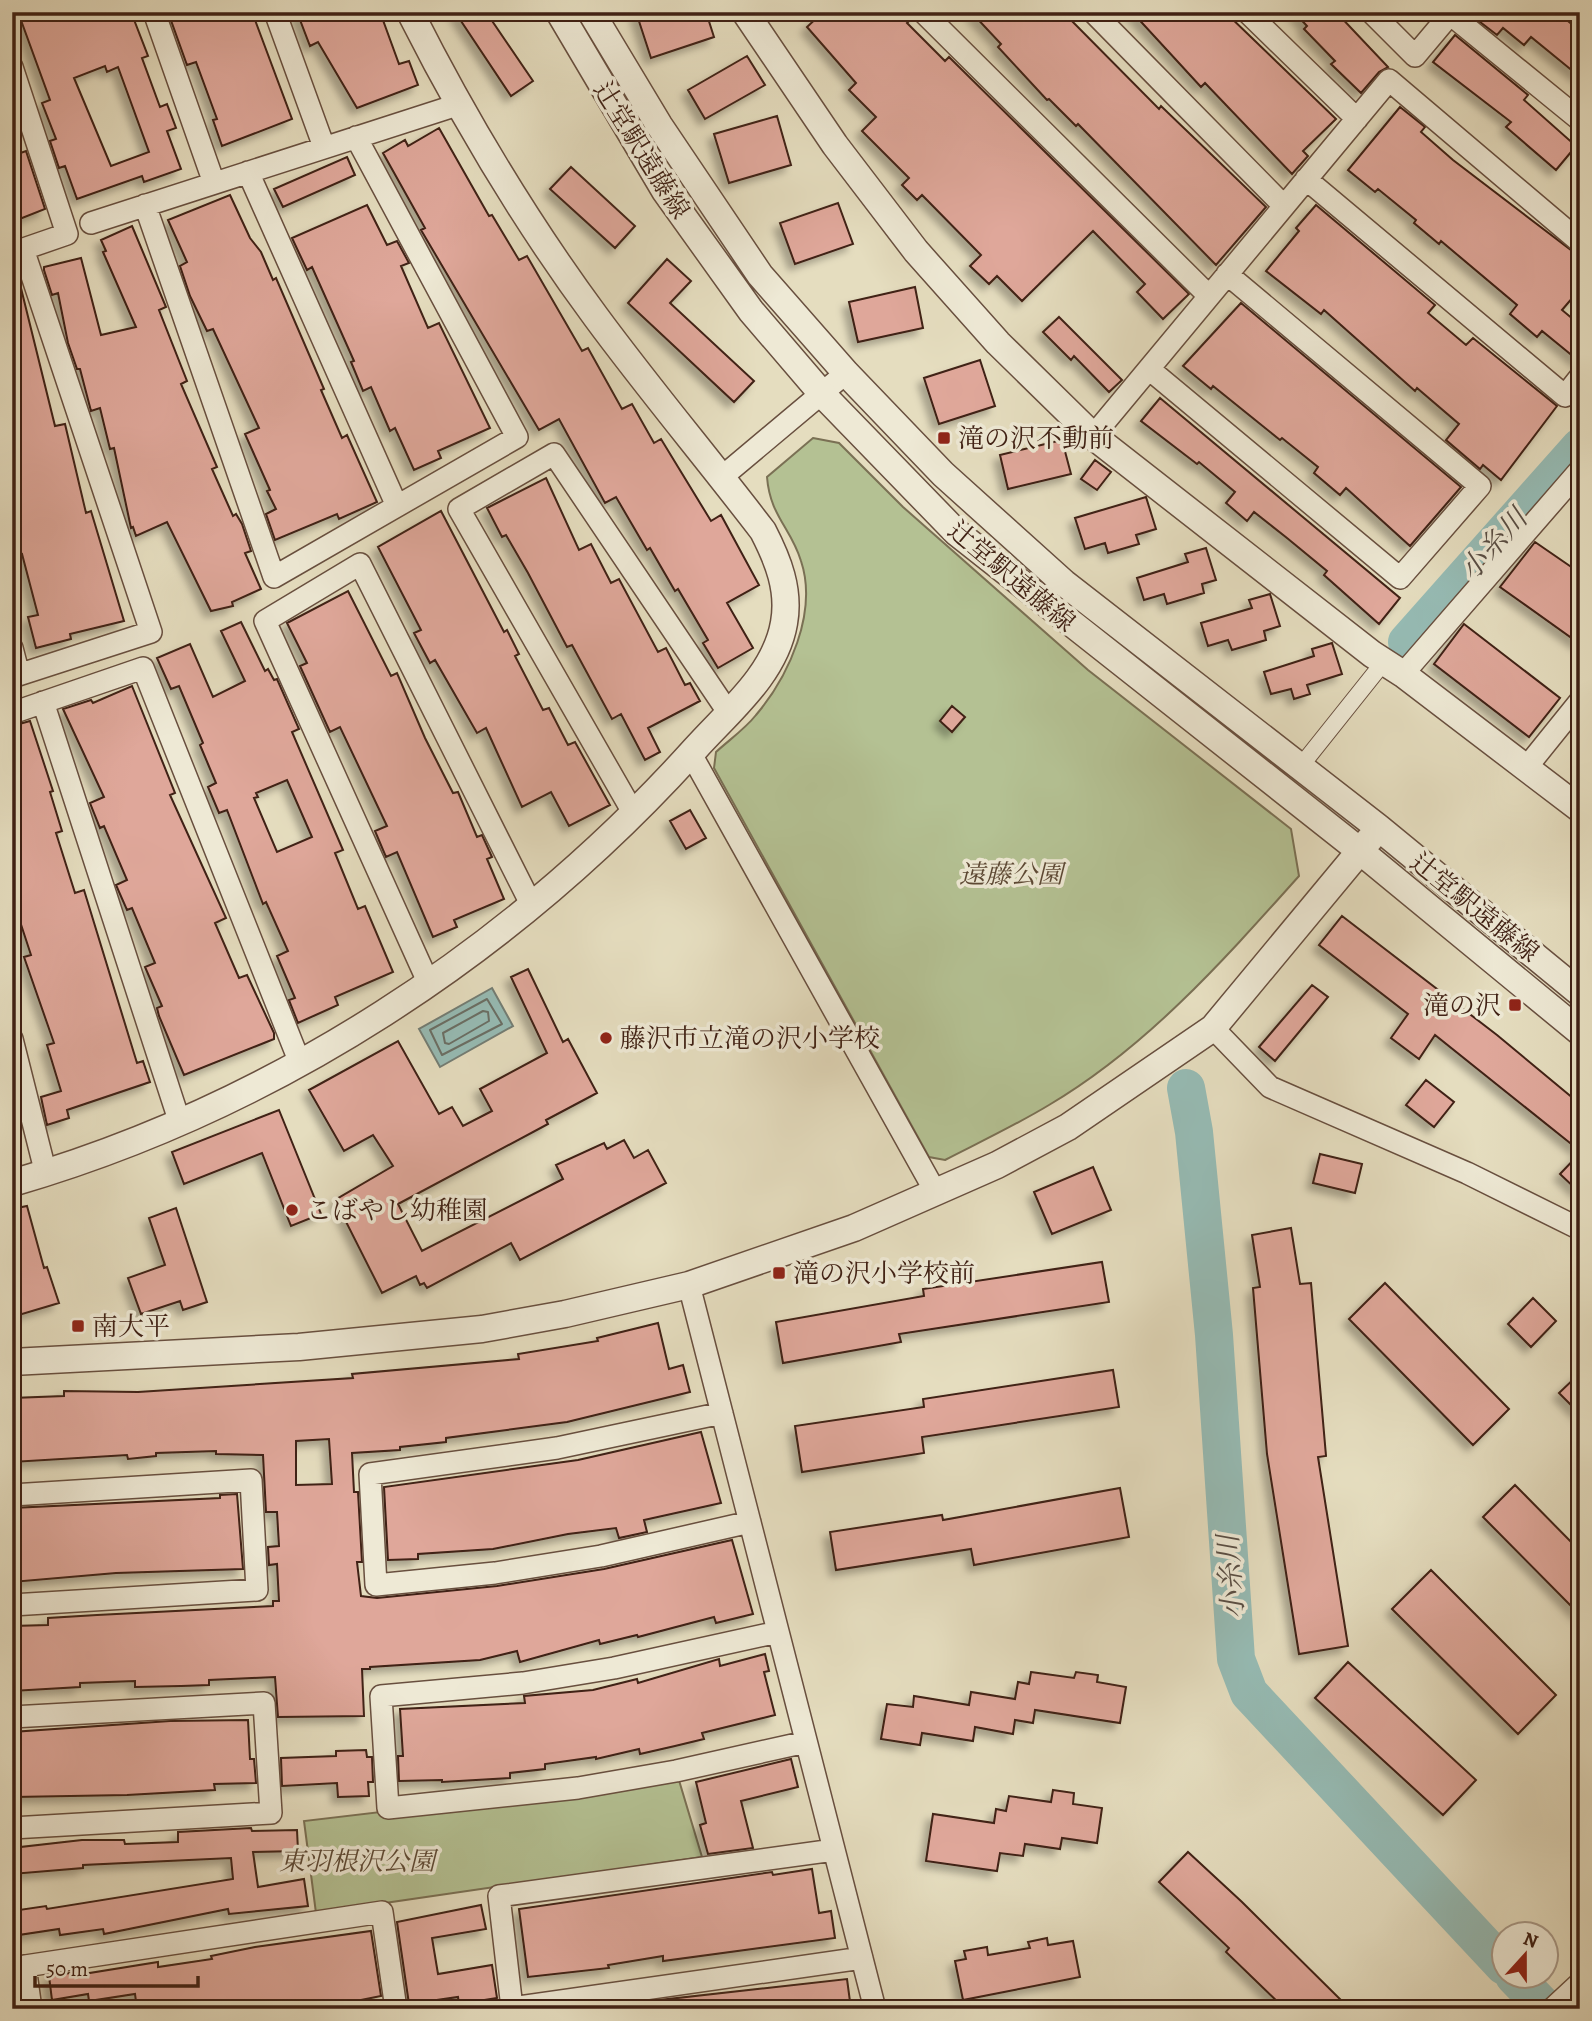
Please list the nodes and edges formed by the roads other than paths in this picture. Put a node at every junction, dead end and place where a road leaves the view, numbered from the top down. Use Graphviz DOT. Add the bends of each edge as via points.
graph roads {
  1 [pos="154,12"];
  2 [pos="275,12"];
  3 [pos="411,12"];
  4 [pos="559,12"];
  5 [pos="591,12"];
  6 [pos="745,12"];
  7 [pos="923,12"];
  8 [pos="1093,12"];
  9 [pos="1247,12"];
  10 [pos="1371,12"];
  11 [pos="1451,13"];
  12 [pos="12,67"];
  13 [pos="457,104"];
  14 [pos="1357,119"];
  15 [pos="1580,120"];
  16 [pos="356,137"];
  17 [pos="324,147"];
  18 [pos="248,172"];
  19 [pos="1306,180"];
  20 [pos="214,183"];
  21 [pos="145,205"];
  22 [pos="1284,206"];
  23 [pos="91,223"];
  24 [pos="1580,242"];
  25 [pos="18,251"];
  26 [pos="1227,274"];
  27 [pos="1209,296"];
  28 [pos="1149,369"];
  29 [pos="846,373"];
  30 [pos="1580,377"];
  31 [pos="823,395"];
  32 [pos="1093,436"];
  33 [pos="1580,470"];
  34 [pos="722,477"];
  35 [pos="397,506"];
  36 [pos="12,648"];
  37 [pos="1393,668"];
  38 [pos="16,676"];
  39 [pos="1580,701"];
  40 [pos="43,702"];
  41 [pos="728,712"];
  42 [pos="12,713"];
  43 [pos="691,754"];
  44 [pos="1300,767"];
  45 [pos="1526,768"];
  46 [pos="1580,809"];
  47 [pos="634,814"];
  48 [pos="1379,828"];
  49 [pos="1360,851"];
  50 [pos="532,906"];
  51 [pos="429,984"];
  52 [pos="1580,993"];
  53 [pos="1213,1028"];
  54 [pos="1580,1032"];
  55 [pos="12,1039"];
  56 [pos="300,1063"];
  57 [pos="180,1123"];
  58 [pos="46,1174"];
  59 [pos="12,1183"];
  60 [pos="936,1193"];
  61 [pos="1580,1229"];
  62 [pos="689,1285"];
  63 [pos="12,1362"];
  64 [pos="722,1413"];
  65 [pos="12,1495"];
  66 [pos="750,1522"];
  67 [pos="12,1605"];
  68 [pos="778,1632"];
  69 [pos="12,1717"];
  70 [pos="806,1742"];
  71 [pos="12,1828"];
  72 [pos="834,1850"];
  73 [pos="862,1958"];
  74 [pos="19,1967"];
  75 [pos="1577,1991"];
  76 [pos="31,2009"];
  77 [pos="396,2009"];
  78 [pos="875,2009"];
  79 [pos="1552,2009"];
  1 -- 20 [label="street"];
  2 -- 17 [label="street"];
  3 -- 13 [label="street"];
  4 -- 31 [label="street, 辻堂駅遠藤線" via="665,191 751,311"];
  5 -- 29 [label="street, 辻堂駅遠藤線" via="659,125 760,275"];
  6 -- 32 [label="street" via="835,145 916,251 998,343"];
  7 -- 27 [label="street"];
  8 -- 22 [label="street"];
  9 -- 14 [label="street"];
  10 -- 11 [label="street" via="1415,57"];
  11 -- 15 [label="street"];
  12 -- 25 [label="street" via="67,234"];
  13 -- 16 [label="street"];
  13 -- 34 [label="street" via="596,317"];
  14 -- 19 [label="street"];
  14 -- 24 [label="street" via="1389,80"];
  16 -- 17 [label="street"];
  16 -- 35 [label="street" via="517,438"];
  17 -- 18 [label="street"];
  18 -- 20 [label="street"];
  18 -- 35 [label="street"];
  19 -- 22 [label="street"];
  19 -- 30 [label="street" via="1565,396"];
  20 -- 21 [label="street"];
  21 -- 23 [label="street"];
  21 -- 35 [label="street" via="274,577"];
  22 -- 26 [label="street"];
  25 -- 38 [label="street" via="150,632"];
  26 -- 27 [label="street"];
  26 -- 28 [label="street" via="1480,486 1400,578"];
  27 -- 28 [label="street"];
  28 -- 32 [label="street"];
  29 -- 31 [label="street"];
  29 -- 44 [label="street, 辻堂駅遠藤線" via="943,474 1064,583"];
  31 -- 34 [label="street"];
  31 -- 49 [label="street, 辻堂駅遠藤線" via="956,532"];
  32 -- 37 [label="street"];
  33 -- 37 [label="street"];
  34 -- 41 [label="street" via="763,531 778,562 785,592 784,623 774,654 755,684"];
  36 -- 38 [label="street"];
  37 -- 44 [label="street"];
  37 -- 45 [label="street"];
  39 -- 45 [label="street"];
  40 -- 42 [label="street"];
  40 -- 56 [label="street" via="144,668"];
  40 -- 57 [label="street"];
  41 -- 43 [label="street"];
  41 -- 47 [label="street" via="554,454 459,509"];
  43 -- 47 [label="street"];
  43 -- 60 [label="street"];
  44 -- 48 [label="street, 辻堂駅遠藤線"];
  45 -- 46 [label="street"];
  47 -- 50 [label="street"];
  48 -- 49 [label="street"];
  48 -- 52 [label="street, 辻堂駅遠藤線"];
  49 -- 53 [label="street"];
  49 -- 54 [label="street, 辻堂駅遠藤線"];
  50 -- 51 [label="street"];
  50 -- 51 [label="street" via="360,564 265,621"];
  51 -- 56 [label="street"];
  53 -- 60 [label="street" via="1068,1127"];
  53 -- 61 [label="street" via="1270,1087 1467,1173"];
  55 -- 58 [label="street"];
  56 -- 57 [label="street"];
  57 -- 58 [label="street"];
  58 -- 59 [label="street"];
  60 -- 62 [label="street" via="842,1233"];
  62 -- 63 [label="street" via="565,1314 395,1340"];
  62 -- 64 [label="street"];
  64 -- 66 [label="street"];
  64 -- 66 [label="street" via="557,1448 370,1474 376,1585 601,1556"];
  65 -- 67 [label="street" via="251,1480 257,1590"];
  66 -- 68 [label="street"];
  68 -- 70 [label="street"];
  68 -- 70 [label="street" via="523,1683 381,1696 388,1808 578,1788"];
  69 -- 71 [label="street" via="264,1703 271,1813"];
  70 -- 72 [label="street"];
  72 -- 73 [label="street"];
  72 -- 73 [label="street" via="499,1896 512,2008"];
  73 -- 78 [label="street"];
  74 -- 76 [label="street"];
  74 -- 77 [label="street" via="382,1912"];
  75 -- 79 [label="street"];
}
